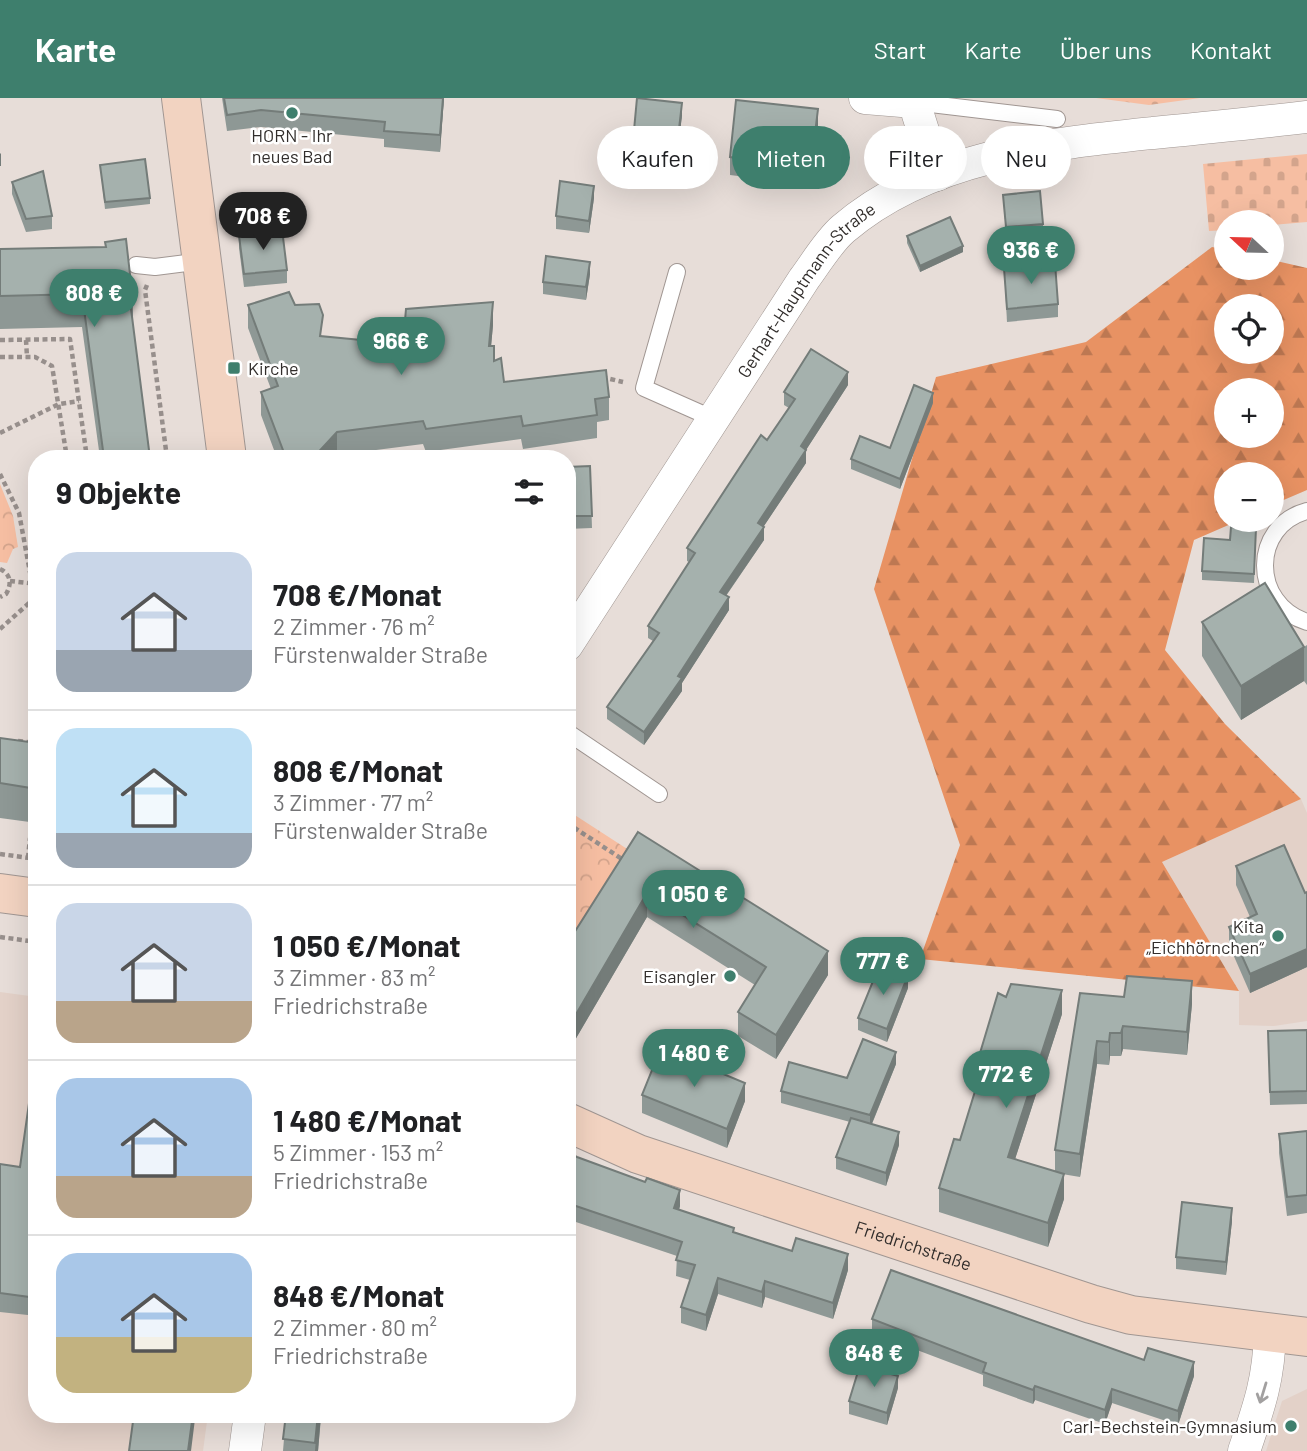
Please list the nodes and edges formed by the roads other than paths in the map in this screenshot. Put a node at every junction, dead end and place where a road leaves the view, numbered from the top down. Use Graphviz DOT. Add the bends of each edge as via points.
graph roads {
  1 [pos="181,98"];
  2 [pos="865,98"];
  3 [pos="914,102"];
  4 [pos="1307,117"];
  5 [pos="1057,119"];
  6 [pos="922,126"];
  7 [pos="967,165"];
  8 [pos="907,189"];
  9 [pos="202,261"];
  10 [pos="136,265"];
  11 [pos="677,272"];
  12 [pos="714,419"];
  13 [pos="226,450"];
  14 [pos="1307,511"];
  15 [pos="1307,622"];
  16 [pos="576,650"];
  17 [pos="576,738"];
  18 [pos="659,794"];
  19 [pos="0,893"];
  20 [pos="28,897"];
  21 [pos="576,1126"];
  22 [pos="1270,1332"];
  23 [pos="1307,1337"];
  24 [pos="249,1423"];
  25 [pos="245,1451"];
  26 [pos="1244,1451"];
  1 -- 9 [label="main road"];
  2 -- 3 [label="street"];
  3 -- 5 [label="lane"];
  3 -- 6 [label="street"];
  4 -- 7 [label="street, Gerhart-Hauptmann-Straße" via="1078,140"];
  8 -- 12 [label="street, Gerhart-Hauptmann-Straße" via="842,230 804,279"];
  9 -- 10 [label="lane"];
  9 -- 13 [label="main road"];
  11 -- 12 [label="lane" via="644,388"];
  12 -- 16 [label="street, Gerhart-Hauptmann-Straße"];
  14 -- 15 [label="lane" via="1275,533 1264,557 1263,595"];
  17 -- 18 [label="lane"];
  19 -- 20 [label="main road"];
  21 -- 22 [label="main road, Friedrichstraße" via="638,1154 1091,1304 1131,1315"];
  22 -- 23 [label="main road, Friedrichstraße"];
  22 -- 26 [label="street, one-way" via="1265,1389"];
  24 -- 25 [label="street"];
}
